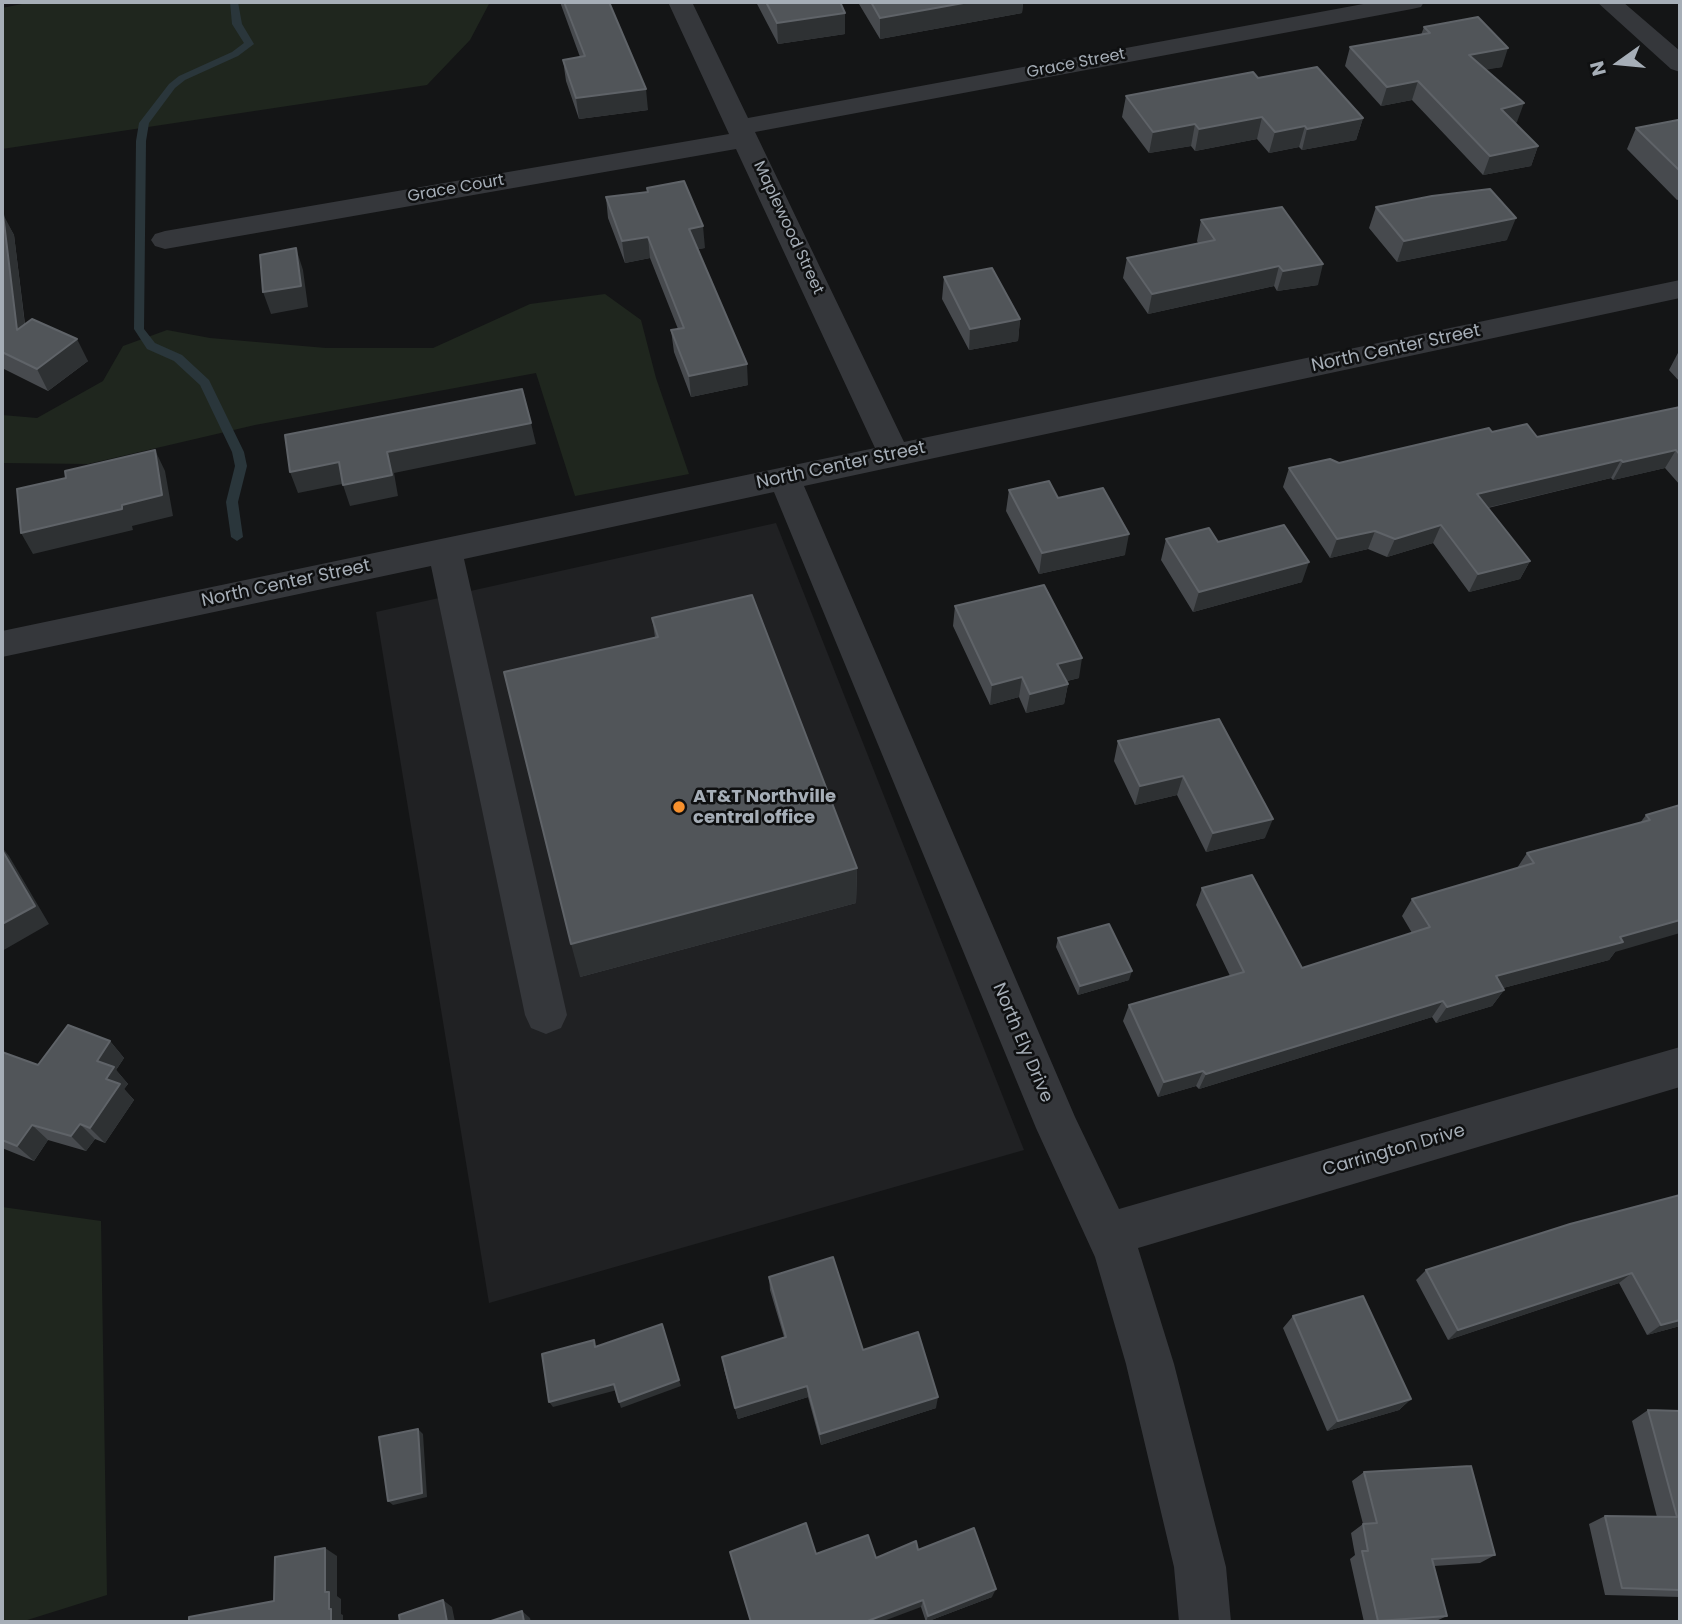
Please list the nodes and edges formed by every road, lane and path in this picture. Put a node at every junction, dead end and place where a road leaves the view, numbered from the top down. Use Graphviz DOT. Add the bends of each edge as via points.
graph roads {
  1 [pos="680,2"];
  2 [pos="1412,2"];
  3 [pos="1609,2"];
  4 [pos="1680,64"];
  5 [pos="743,133"];
  6 [pos="166,240"];
  7 [pos="1680,289"];
  8 [pos="894,455"];
  9 [pos="785,479"];
  10 [pos="445,550"];
  11 [pos="2,644"];
  12 [pos="546,1015"];
  13 [pos="1680,1067"];
  14 [pos="1107,1235"];
  15 [pos="1205,1622"];
  1 -- 5 [label="street, Maplewood Street"];
  2 -- 5 [label="street, Grace Street"];
  3 -- 4 [label="street"];
  5 -- 6 [label="street, Grace Court"];
  5 -- 8 [label="street, Maplewood Street"];
  7 -- 8 [label="street, North Center Street"];
  8 -- 9 [label="street, North Center Street"];
  9 -- 10 [label="street, North Center Street"];
  9 -- 14 [label="street, North Ely Drive"];
  10 -- 11 [label="street, North Center Street"];
  10 -- 12 [label="street"];
  13 -- 14 [label="street, Carrington Drive"];
  14 -- 15 [label="street, North Ely Drive" via="1150,1364 1199,1567"];
}
